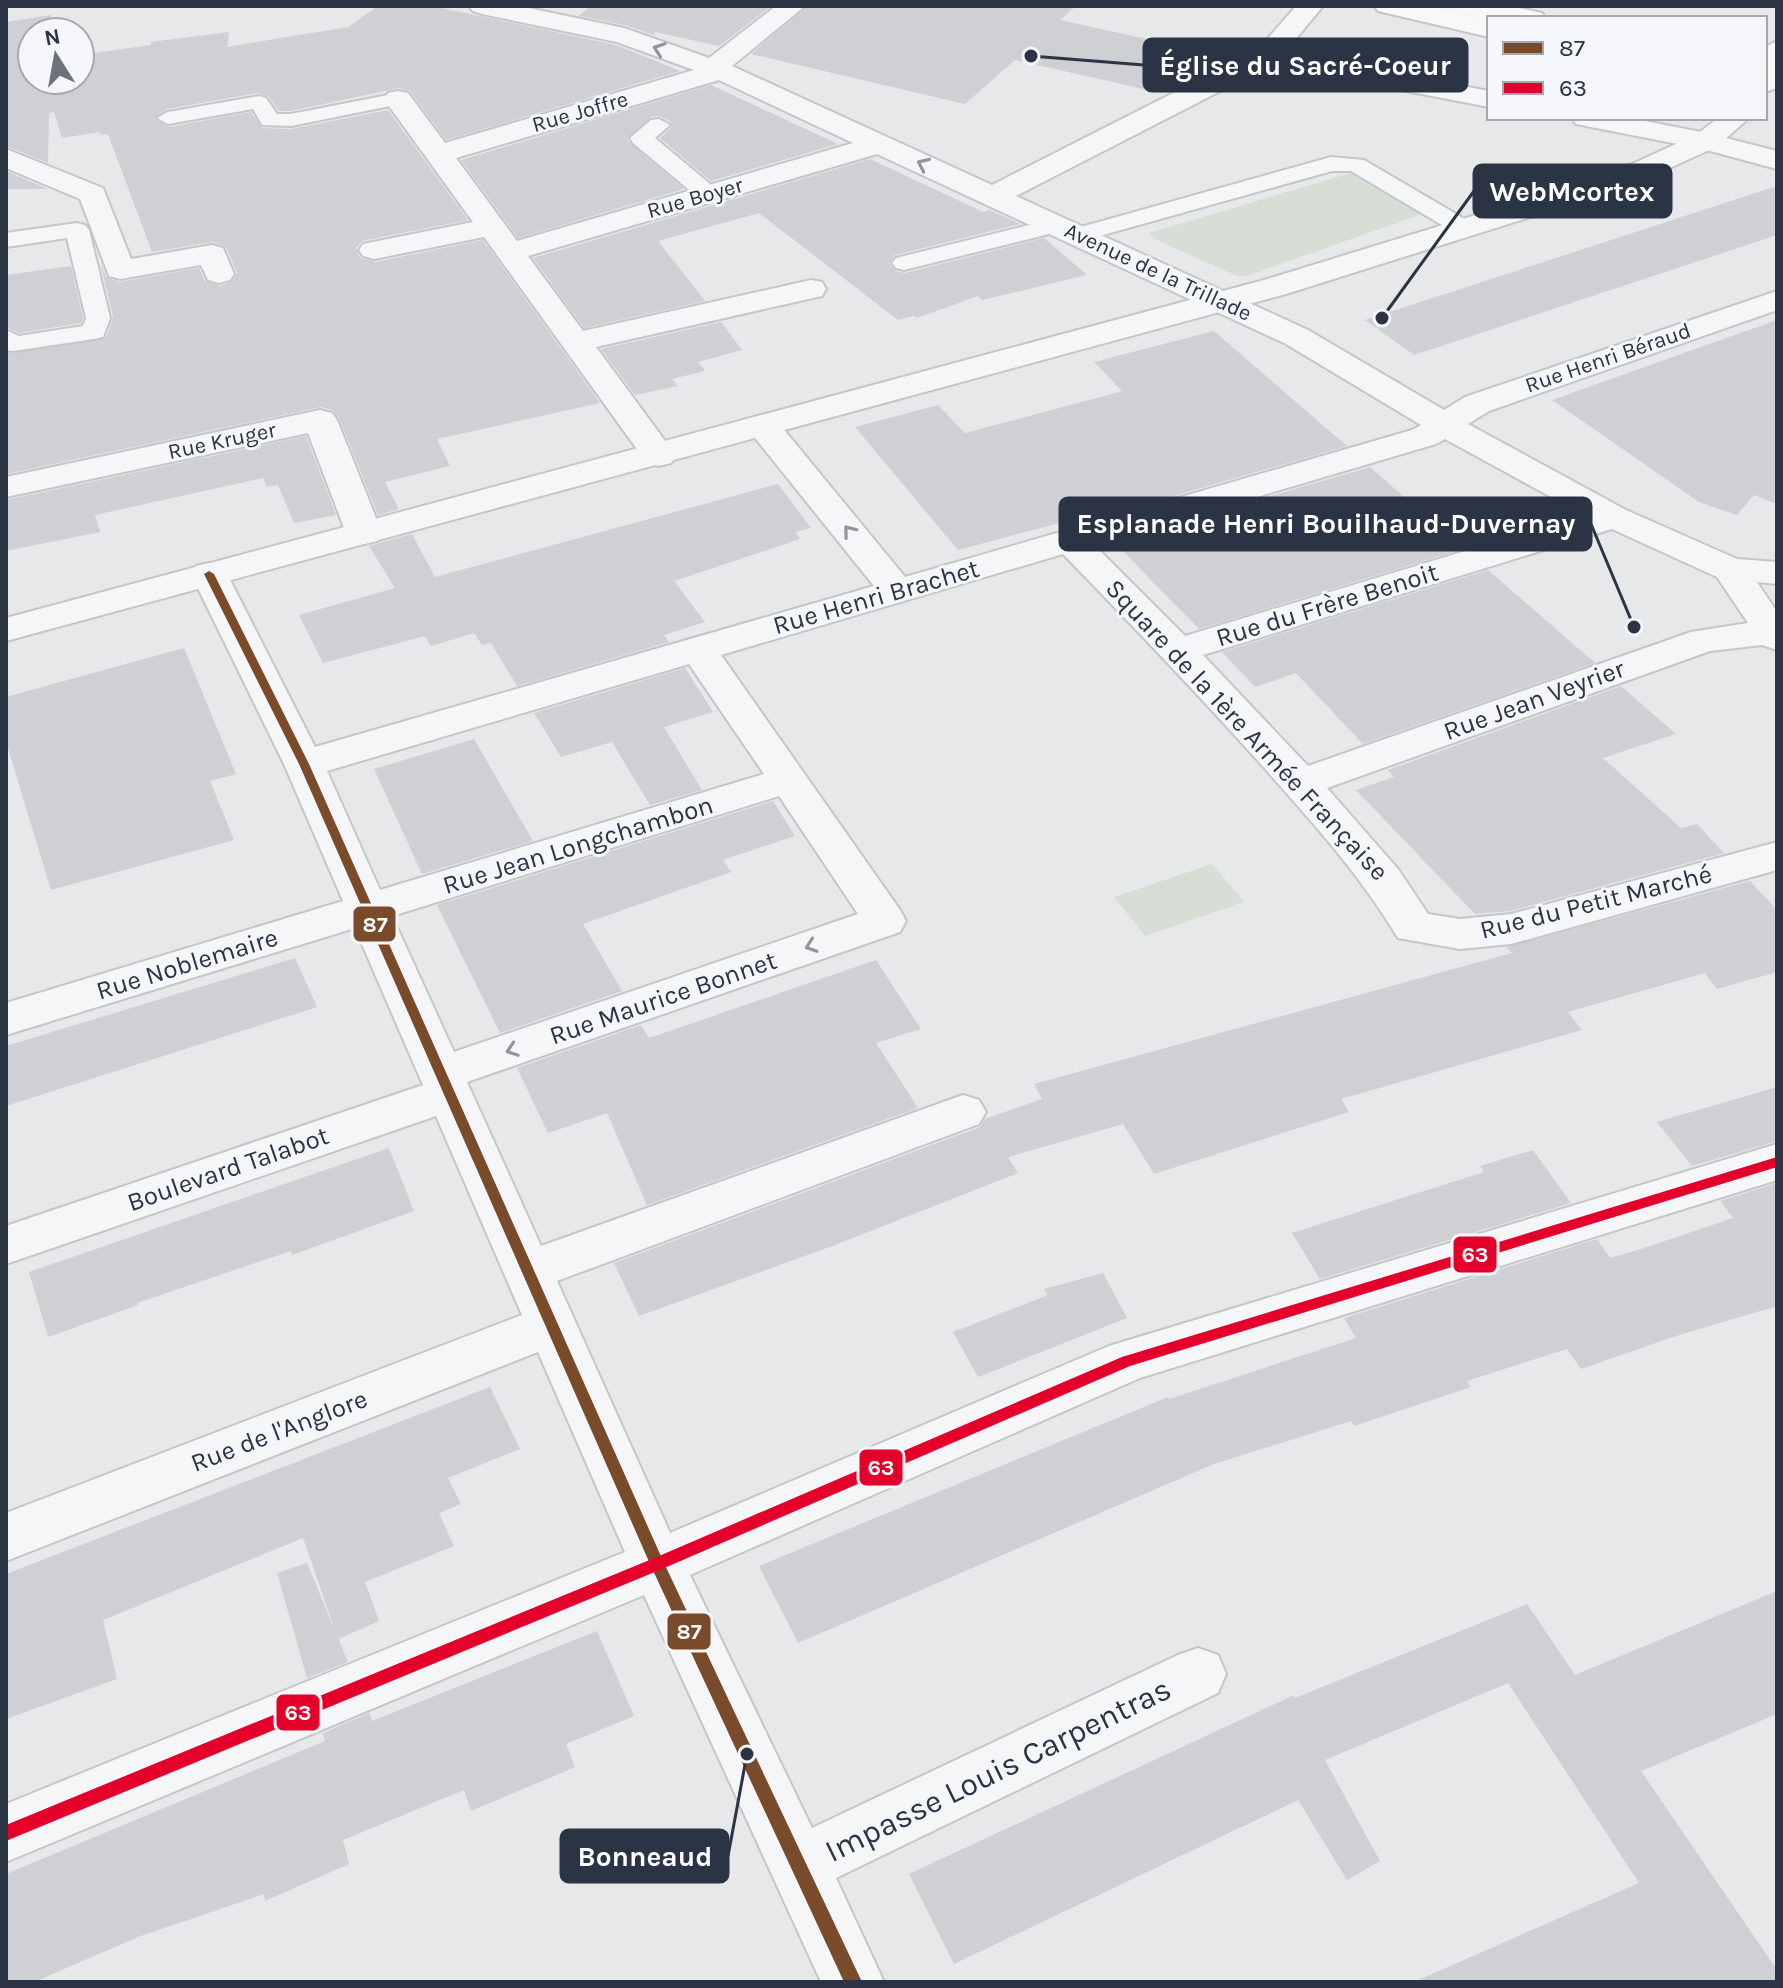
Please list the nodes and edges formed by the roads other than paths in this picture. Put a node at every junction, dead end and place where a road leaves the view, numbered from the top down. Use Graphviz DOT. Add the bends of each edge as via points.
graph roads {
  1 [pos="482,6"];
  2 [pos="792,6"];
  3 [pos="1310,6"];
  4 [pos="1387,6"];
  5 [pos="1438,6"];
  6 [pos="1472,6"];
  7 [pos="1487,16"];
  8 [pos="1523,16"];
  9 [pos="1487,29"];
  10 [pos="1267,56"];
  11 [pos="717,69"];
  12 [pos="398,99"];
  13 [pos="1487,99"];
  14 [pos="168,118"];
  15 [pos="1596,120"];
  16 [pos="1732,120"];
  17 [pos="659,125"];
  18 [pos="1706,141"];
  19 [pos="879,144"];
  20 [pos="438,154"];
  21 [pos="6,158"];
  22 [pos="1777,160"];
  23 [pos="708,194"];
  24 [pos="994,196"];
  25 [pos="491,227"];
  26 [pos="1465,229"];
  27 [pos="1067,230"];
  28 [pos="6,240"];
  29 [pos="374,250"];
  30 [pos="510,252"];
  31 [pos="904,263"];
  32 [pos="219,274"];
  33 [pos="811,289"];
  34 [pos="1777,300"];
  35 [pos="1223,302"];
  36 [pos="6,337"];
  37 [pos="575,342"];
  38 [pos="1443,424"];
  39 [pos="764,427"];
  40 [pos="659,456"];
  41 [pos="6,487"];
  42 [pos="1614,517"];
  43 [pos="364,533"];
  44 [pos="1070,541"];
  45 [pos="1730,569"];
  46 [pos="1777,573"];
  47 [pos="209,574"];
  48 [pos="898,591"];
  49 [pos="6,630"];
  50 [pos="1774,636"];
  51 [pos="698,649"];
  52 [pos="1179,650"];
  53 [pos="304,764"];
  54 [pos="788,780"];
  55 [pos="1301,783"];
  56 [pos="1777,856"];
  57 [pos="368,909"];
  58 [pos="1413,927"];
  59 [pos="6,1019"];
  60 [pos="446,1084"];
  61 [pos="963,1112"];
  62 [pos="1777,1162"];
  63 [pos="6,1245"];
  64 [pos="528,1271"];
  65 [pos="552,1325"];
  66 [pos="6,1537"];
  67 [pos="657,1564"];
  68 [pos="1198,1674"];
  69 [pos="6,1833"];
  70 [pos="799,1865"];
  71 [pos="853,1982"];
  11 -- 1 [label="street, Avenue de la Trillade, one-way" via="624,36"];
  2 -- 11 [label="street"];
  3 -- 10 [label="street"];
  4 -- 9 [label="main road"];
  5 -- 7 [label="lane"];
  6 -- 8 [label="main road"];
  10 -- 13 [label="street"];
  10 -- 24 [label="street"];
  11 -- 19 [label="street, Avenue de la Trillade"];
  11 -- 20 [label="street, Rue Joffre"];
  12 -- 14 [label="lane" via="291,120 270,120 259,102"];
  12 -- 20 [label="street"];
  15 -- 18 [label="street"];
  16 -- 18 [label="street"];
  17 -- 23 [label="lane" via="641,138"];
  18 -- 22 [label="street"];
  18 -- 26 [label="street" via="1622,179"];
  19 -- 23 [label="street, Rue Boyer"];
  24 -- 19 [label="street, Avenue de la Trillade, one-way"];
  20 -- 25 [label="street"];
  21 -- 32 [label="street" via="93,194 120,270 212,254"];
  23 -- 30 [label="street, Rue Boyer"];
  24 -- 27 [label="street, Avenue de la Trillade"];
  25 -- 29 [label="street"];
  25 -- 30 [label="street"];
  26 -- 27 [label="lane" via="1356,165 1331,164"];
  26 -- 35 [label="street"];
  27 -- 31 [label="lane"];
  27 -- 35 [label="street, Avenue de la Trillade"];
  28 -- 36 [label="lane" via="77,230 98,318 94,332 13,344"];
  30 -- 37 [label="street"];
  33 -- 37 [label="street"];
  34 -- 38 [label="street, Rue Henri Béraud" via="1477,404"];
  35 -- 38 [label="street, Avenue de la Trillade" via="1297,337"];
  35 -- 39 [label="street"];
  37 -- 40 [label="street"];
  38 -- 42 [label="street, Avenue de la Trillade"];
  38 -- 44 [label="street, Rue Henri Brachet" via="1424,437"];
  39 -- 40 [label="street"];
  48 -- 39 [label="street, one-way"];
  40 -- 43 [label="street"];
  41 -- 43 [label="street, Rue Kruger" via="320,420"];
  42 -- 45 [label="street, Avenue de la Trillade"];
  42 -- 52 [label="street, Rue du Frère Benoit"];
  43 -- 47 [label="street"];
  44 -- 48 [label="street, Rue Henri Brachet"];
  44 -- 52 [label="street, Square de la 1ère Armée Française"];
  45 -- 46 [label="street"];
  45 -- 50 [label="street"];
  47 -- 49 [label="street"];
  47 -- 53 [label="street"];
  48 -- 51 [label="street, Rue Henri Brachet"];
  50 -- 55 [label="street, Rue Jean Veyrier" via="1704,640"];
  51 -- 53 [label="street, Rue Henri Brachet"];
  51 -- 54 [label="street"];
  52 -- 55 [label="street, Square de la 1ère Armée Française"];
  53 -- 57 [label="street"];
  54 -- 57 [label="street, Rue Jean Longchambon"];
  54 -- 60 [label="street, Rue Maurice Bonnet, one-way" via="885,921"];
  55 -- 58 [label="street, Square de la 1ère Armée Française" via="1400,898"];
  56 -- 58 [label="street, Rue du Petit Marché" via="1511,929 1460,934"];
  57 -- 59 [label="street, Rue Noblemaire"];
  57 -- 60 [label="street"];
  60 -- 63 [label="street, Boulevard Talabot"];
  60 -- 64 [label="street"];
  61 -- 64 [label="street"];
  62 -- 67 [label="street" via="1127,1361"];
  64 -- 65 [label="street"];
  65 -- 66 [label="street, Rue de l'Anglore"];
  65 -- 67 [label="street"];
  67 -- 69 [label="street"];
  67 -- 70 [label="street"];
  68 -- 70 [label="street, Impasse Louis Carpentras"];
  70 -- 71 [label="street"];
}
